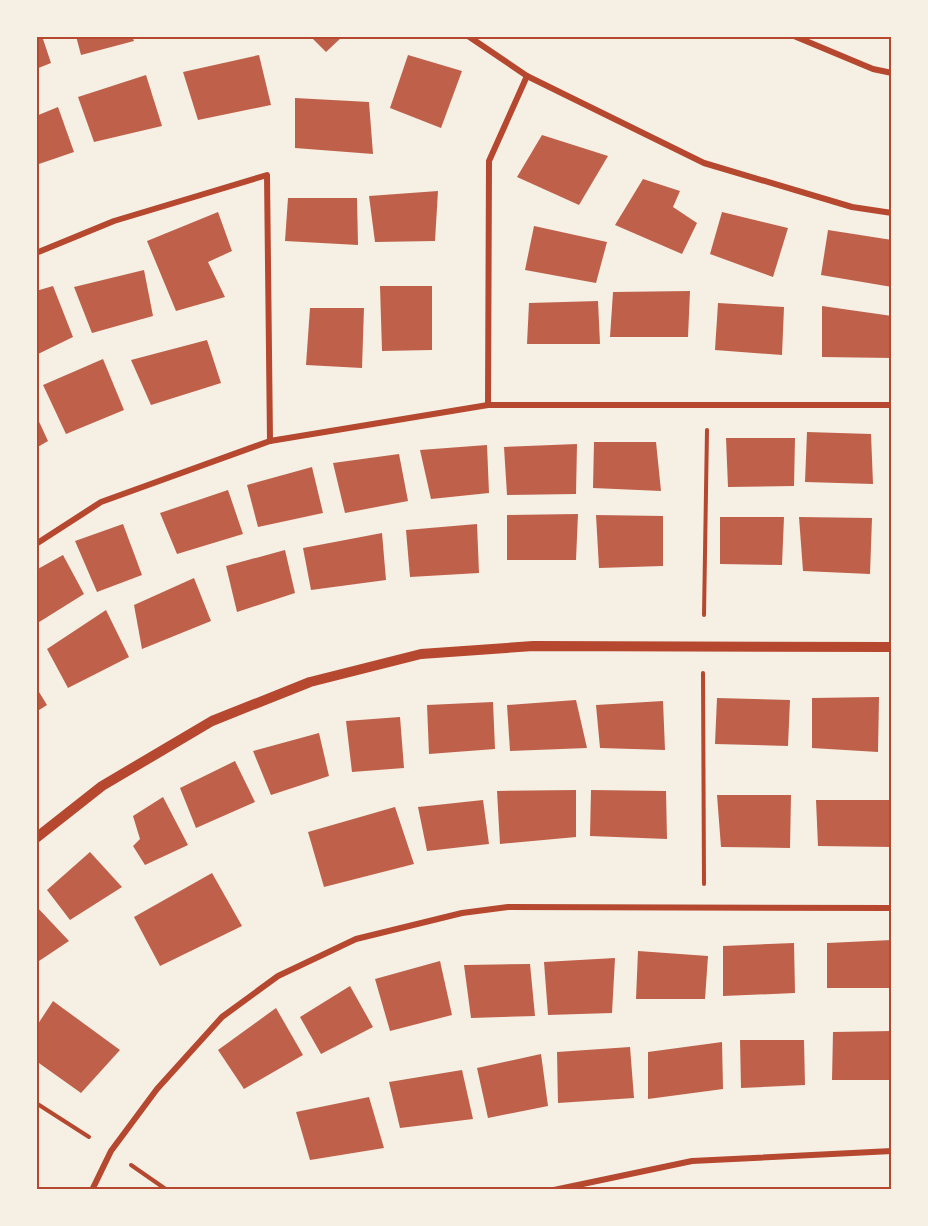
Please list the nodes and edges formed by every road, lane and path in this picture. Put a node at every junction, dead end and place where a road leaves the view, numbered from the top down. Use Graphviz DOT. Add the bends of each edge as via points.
graph roads {
  1 [pos="468,36"];
  2 [pos="794,36"];
  3 [pos="892,73"];
  4 [pos="527,76"];
  5 [pos="892,213"];
  6 [pos="36,253"];
  7 [pos="488,405"];
  8 [pos="707,405"];
  9 [pos="892,405"];
  10 [pos="270,441"];
  11 [pos="36,544"];
  12 [pos="704,615"];
  13 [pos="892,647"];
  14 [pos="703,672"];
  15 [pos="36,838"];
  16 [pos="704,907"];
  17 [pos="892,908"];
  18 [pos="892,1151"];
  19 [pos="92,1190"];
  20 [pos="554,1190"];
  1 -- 4 [label="street"];
  2 -- 3 [label="street"];
  4 -- 5 [label="street" via="704,164 852,207"];
  4 -- 7 [label="street" via="489,161"];
  6 -- 10 [label="street" via="114,221 267,175"];
  7 -- 8 [label="street"];
  7 -- 10 [label="street"];
  8 -- 9 [label="street"];
  8 -- 12 [label="path"];
  10 -- 11 [label="street" via="101,502"];
  13 -- 15 [label="street" via="533,646 421,654 310,682 212,721 102,786"];
  14 -- 16 [label="path"];
  16 -- 17 [label="street"];
  16 -- 19 [label="street" via="508,907 462,913 356,939 278,976 222,1017 157,1089 111,1152"];
  18 -- 20 [label="street" via="692,1161"];
}
